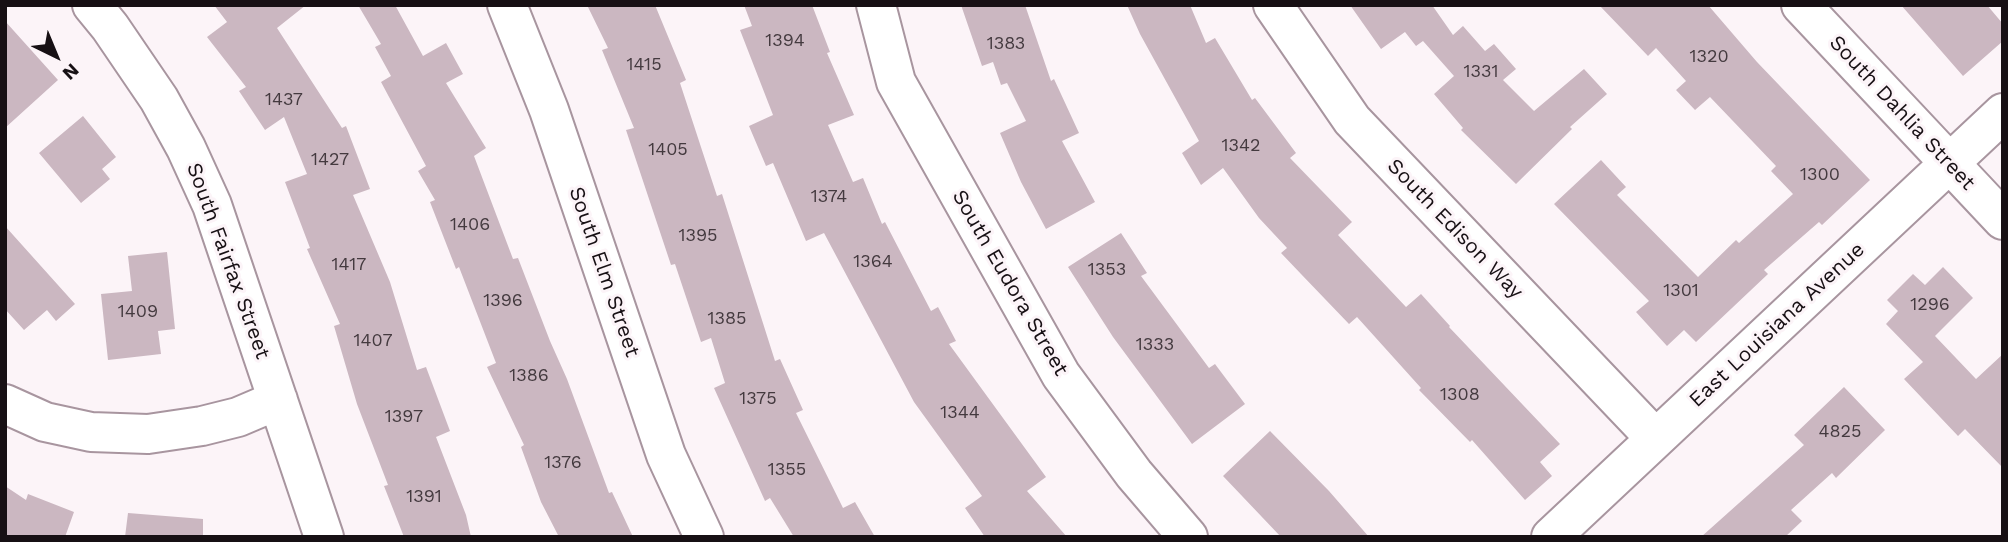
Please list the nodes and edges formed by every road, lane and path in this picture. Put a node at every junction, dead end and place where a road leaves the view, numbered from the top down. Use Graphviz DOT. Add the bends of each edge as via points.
graph roads {
  1 [pos="92,5"];
  2 [pos="507,5"];
  3 [pos="876,5"];
  4 [pos="1273,5"];
  5 [pos="1801,5"];
  6 [pos="2003,113"];
  7 [pos="1949,163"];
  8 [pos="2003,220"];
  9 [pos="278,400"];
  10 [pos="5,404"];
  11 [pos="1655,438"];
  12 [pos="324,537"];
  13 [pos="704,537"];
  14 [pos="1188,537"];
  15 [pos="1551,537"];
  1 -- 9 [label="street, South Fairfax Street" via="134,61 186,148 212,205"];
  2 -- 13 [label="street, South Elm Street" via="549,110 666,454"];
  3 -- 14 [label="street, South Eudora Street" via="896,82 1061,375 1134,474"];
  4 -- 11 [label="street, South Edison Way" via="1352,120"];
  5 -- 7 [label="street, South Dahlia Street"];
  6 -- 7 [label="street, East Louisiana Avenue"];
  7 -- 8 [label="street, South Dahlia Street"];
  7 -- 11 [label="street, East Louisiana Avenue"];
  9 -- 10 [label="street" via="238,417 148,434 91,432 45,422"];
  9 -- 12 [label="street, South Fairfax Street"];
  11 -- 15 [label="street, East Louisiana Avenue"];
}
